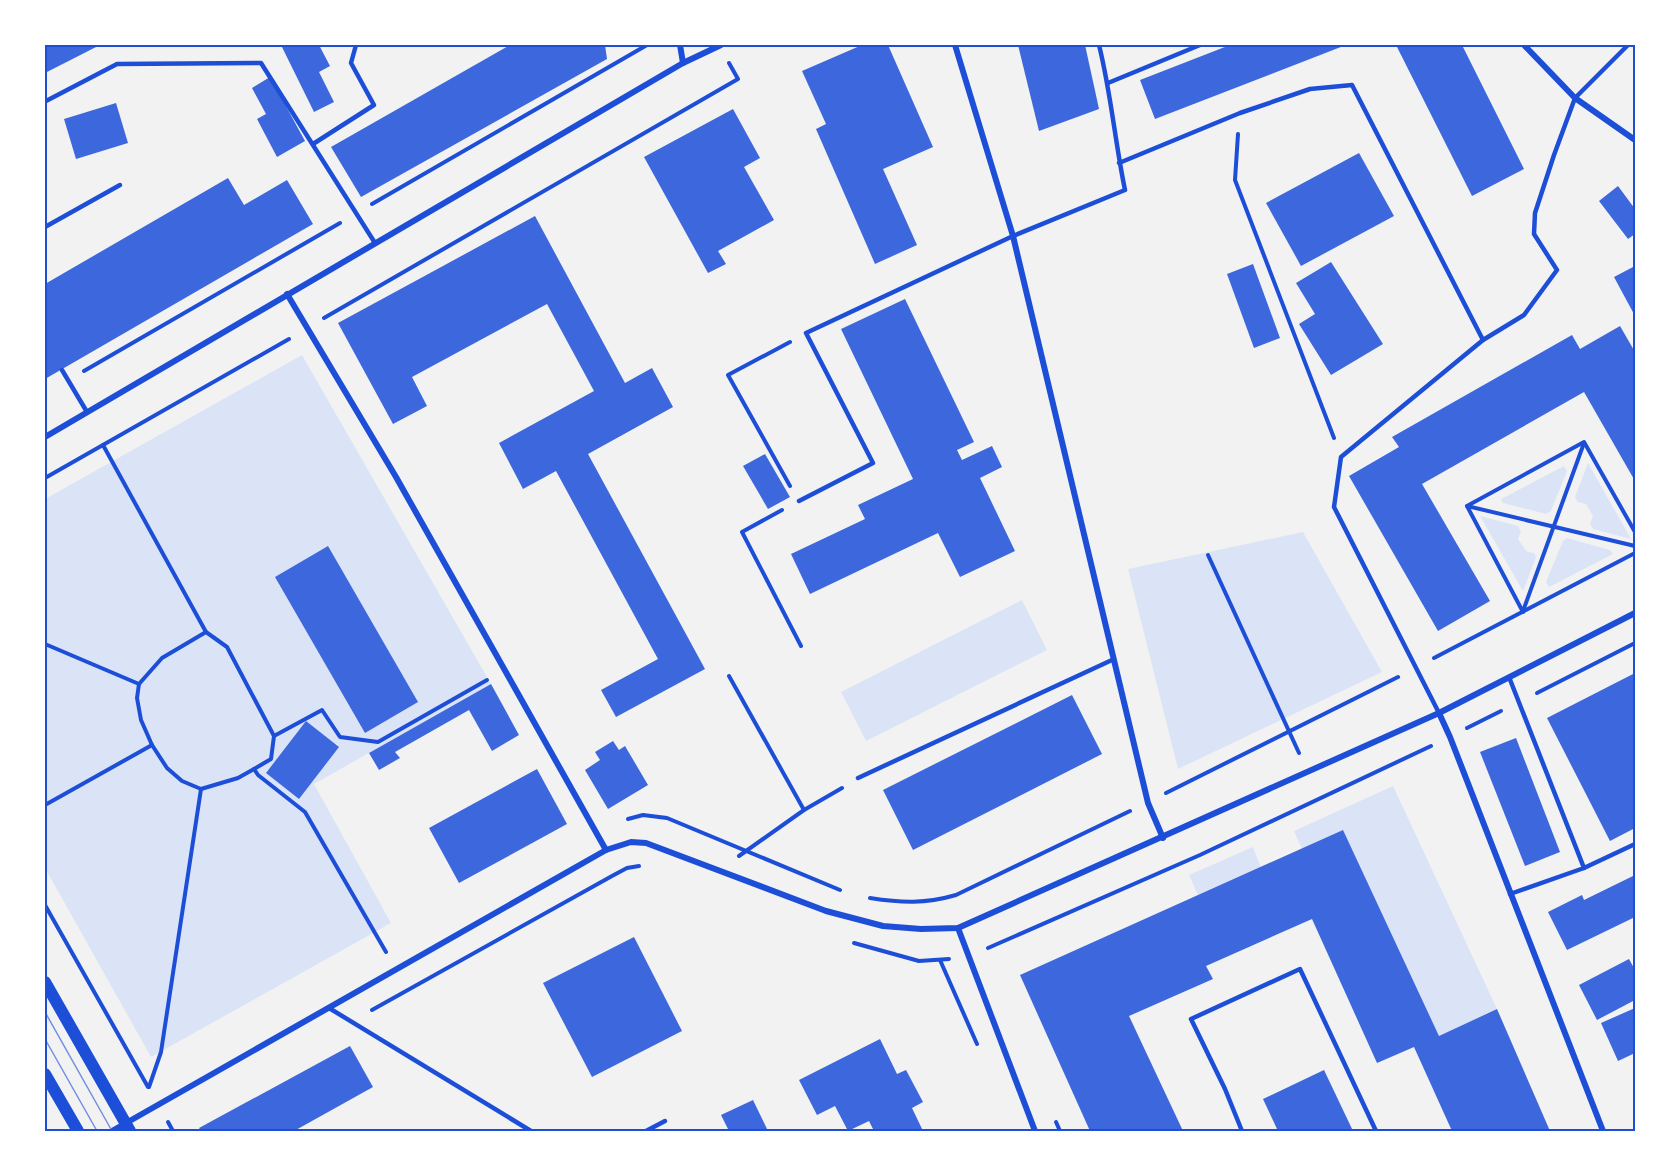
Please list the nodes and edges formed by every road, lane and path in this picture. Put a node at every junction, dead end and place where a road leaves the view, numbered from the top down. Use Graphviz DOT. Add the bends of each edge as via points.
graph roads {
  1 [pos="356,45"];
  2 [pos="680,45"];
  3 [pos="720,45"];
  4 [pos="955,45"];
  5 [pos="1099,45"];
  6 [pos="1200,45"];
  7 [pos="1524,45"];
  8 [pos="1628,45"];
  9 [pos="683,63"];
  10 [pos="1108,83"];
  11 [pos="1575,98"];
  12 [pos="46,101"];
  13 [pos="1240,113"];
  14 [pos="1635,140"];
  15 [pos="313,144"];
  16 [pos="1119,163"];
  17 [pos="120,184"];
  18 [pos="45,228"];
  19 [pos="1013,236"];
  20 [pos="375,243"];
  21 [pos="287,294"];
  22 [pos="309,327"];
  23 [pos="806,333"];
  24 [pos="1484,340"];
  25 [pos="62,369"];
  26 [pos="87,412"];
  27 [pos="45,437"];
  28 [pos="1584,442"];
  29 [pos="103,445"];
  30 [pos="1341,457"];
  31 [pos="45,478"];
  32 [pos="799,501"];
  33 [pos="1467,506"];
  34 [pos="1555,527"];
  35 [pos="1635,532"];
  36 [pos="1635,546"];
  37 [pos="1635,553"];
  38 [pos="1208,555"];
  39 [pos="1523,612"];
  40 [pos="1635,613"];
  41 [pos="206,632"];
  42 [pos="1635,642"];
  43 [pos="45,644"];
  44 [pos="801,646"];
  45 [pos="1112,660"];
  46 [pos="1417,668"];
  47 [pos="503,670"];
  48 [pos="729,676"];
  49 [pos="1509,678"];
  50 [pos="139,684"];
  51 [pos="1519,702"];
  52 [pos="1439,713"];
  53 [pos="1291,732"];
  54 [pos="274,736"];
  55 [pos="1450,737"];
  56 [pos="152,745"];
  57 [pos="254,768"];
  58 [pos="1306,774"];
  59 [pos="858,778"];
  60 [pos="201,789"];
  61 [pos="1148,803"];
  62 [pos="45,805"];
  63 [pos="804,810"];
  64 [pos="597,834"];
  65 [pos="1162,838"];
  66 [pos="1635,844"];
  67 [pos="606,850"];
  68 [pos="745,850"];
  69 [pos="1584,868"];
  70 [pos="723,872"];
  71 [pos="612,876"];
  72 [pos="846,892"];
  73 [pos="1510,894"];
  74 [pos="864,898"];
  75 [pos="45,904"];
  76 [pos="958,928"];
  77 [pos="397,948"];
  78 [pos="984,950"];
  79 [pos="45,982"];
  80 [pos="329,1008"];
  81 [pos="351,1022"];
  82 [pos="45,1074"];
  83 [pos="159,1082"];
  84 [pos="148,1087"];
  85 [pos="158,1104"];
  86 [pos="180,1119"];
  87 [pos="665,1121"];
  88 [pos="128,1127"];
  89 [pos="164,1128"];
  90 [pos="78,1131"];
  91 [pos="112,1131"];
  92 [pos="531,1131"];
  93 [pos="646,1131"];
  94 [pos="1035,1131"];
  95 [pos="1242,1131"];
  96 [pos="1376,1131"];
  97 [pos="1602,1131"];
  1 -- 15 [label="lane" via="351,63 374,105"];
  2 -- 9 [label="street"];
  3 -- 9 [label="street"];
  3 -- 22 [label="path" via="738,79"];
  4 -- 19 [label="street"];
  5 -- 10 [label="lane"];
  6 -- 10 [label="lane"];
  7 -- 11 [label="street"];
  8 -- 11 [label="lane"];
  9 -- 20 [label="street"];
  10 -- 16 [label="lane"];
  11 -- 14 [label="street"];
  11 -- 24 [label="lane" via="1535,213 1534,234 1557,270 1524,315"];
  12 -- 15 [label="lane" via="117,64 261,63"];
  13 -- 16 [label="lane"];
  13 -- 24 [label="lane" via="1310,89 1352,85"];
  13 -- 30 [label="path" via="1235,180"];
  15 -- 20 [label="lane"];
  16 -- 19 [label="lane" via="1125,190"];
  17 -- 18 [label="lane"];
  19 -- 23 [label="lane"];
  19 -- 45 [label="street"];
  20 -- 21 [label="street"];
  21 -- 22 [label="street"];
  21 -- 26 [label="street"];
  22 -- 29 [label="path"];
  22 -- 47 [label="street"];
  23 -- 32 [label="lane" via="873,463"];
  23 -- 32 [label="path" via="728,375"];
  24 -- 30 [label="lane"];
  25 -- 26 [label="lane"];
  26 -- 27 [label="street"];
  28 -- 33 [label="path"];
  28 -- 34 [label="path"];
  28 -- 35 [label="path"];
  29 -- 31 [label="path"];
  29 -- 41 [label="path"];
  30 -- 46 [label="lane" via="1334,507"];
  32 -- 44 [label="path" via="742,532"];
  33 -- 34 [label="path"];
  33 -- 39 [label="path"];
  34 -- 36 [label="path"];
  34 -- 39 [label="path"];
  37 -- 39 [label="path"];
  38 -- 53 [label="path"];
  39 -- 46 [label="path"];
  40 -- 49 [label="street"];
  41 -- 50 [label="path" via="162,658"];
  41 -- 54 [label="path" via="227,647"];
  42 -- 51 [label="path"];
  43 -- 50 [label="path"];
  45 -- 59 [label="lane"];
  45 -- 61 [label="street"];
  46 -- 52 [label="lane"];
  46 -- 53 [label="path"];
  47 -- 54 [label="path" via="378,742 340,737 322,710"];
  47 -- 64 [label="street"];
  48 -- 63 [label="path"];
  49 -- 51 [label="lane"];
  49 -- 52 [label="street"];
  50 -- 56 [label="path" via="141,720"];
  51 -- 55 [label="path"];
  51 -- 69 [label="lane"];
  52 -- 55 [label="street"];
  52 -- 58 [label="street"];
  53 -- 58 [label="path"];
  53 -- 61 [label="path"];
  54 -- 57 [label="path" via="271,759"];
  55 -- 73 [label="street"];
  55 -- 78 [label="path" via="1200,855"];
  56 -- 60 [label="path" via="167,768 182,781"];
  56 -- 62 [label="path"];
  57 -- 60 [label="path" via="238,778"];
  57 -- 77 [label="path" via="305,812 387,953"];
  58 -- 65 [label="street"];
  59 -- 63 [label="path"];
  60 -- 84 [label="path" via="161,1052"];
  61 -- 65 [label="street"];
  61 -- 74 [label="path" via="956,895 903,903"];
  63 -- 68 [label="path"];
  64 -- 67 [label="street"];
  64 -- 68 [label="path" via="643,815 667,818"];
  65 -- 76 [label="street"];
  66 -- 69 [label="lane"];
  67 -- 70 [label="street" via="631,842 646,843"];
  67 -- 80 [label="street"];
  68 -- 70 [label="path"];
  68 -- 72 [label="path"];
  69 -- 73 [label="lane"];
  70 -- 76 [label="street" via="826,911 883,926"];
  71 -- 81 [label="path"];
  73 -- 97 [label="street"];
  75 -- 84 [label="path"];
  76 -- 94 [label="street"];
  79 -- 88 [label="main road"];
  80 -- 81 [label="lane"];
  80 -- 85 [label="street"];
  81 -- 92 [label="lane"];
  82 -- 90 [label="main road"];
  83 -- 84 [label="path"];
  84 -- 85 [label="path"];
  85 -- 88 [label="street"];
  86 -- 89 [label="path"];
  87 -- 93 [label="lane"];
  88 -- 91 [label="street"];
  95 -- 96 [label="lane" via="1191,1019 1300,969"];
}
